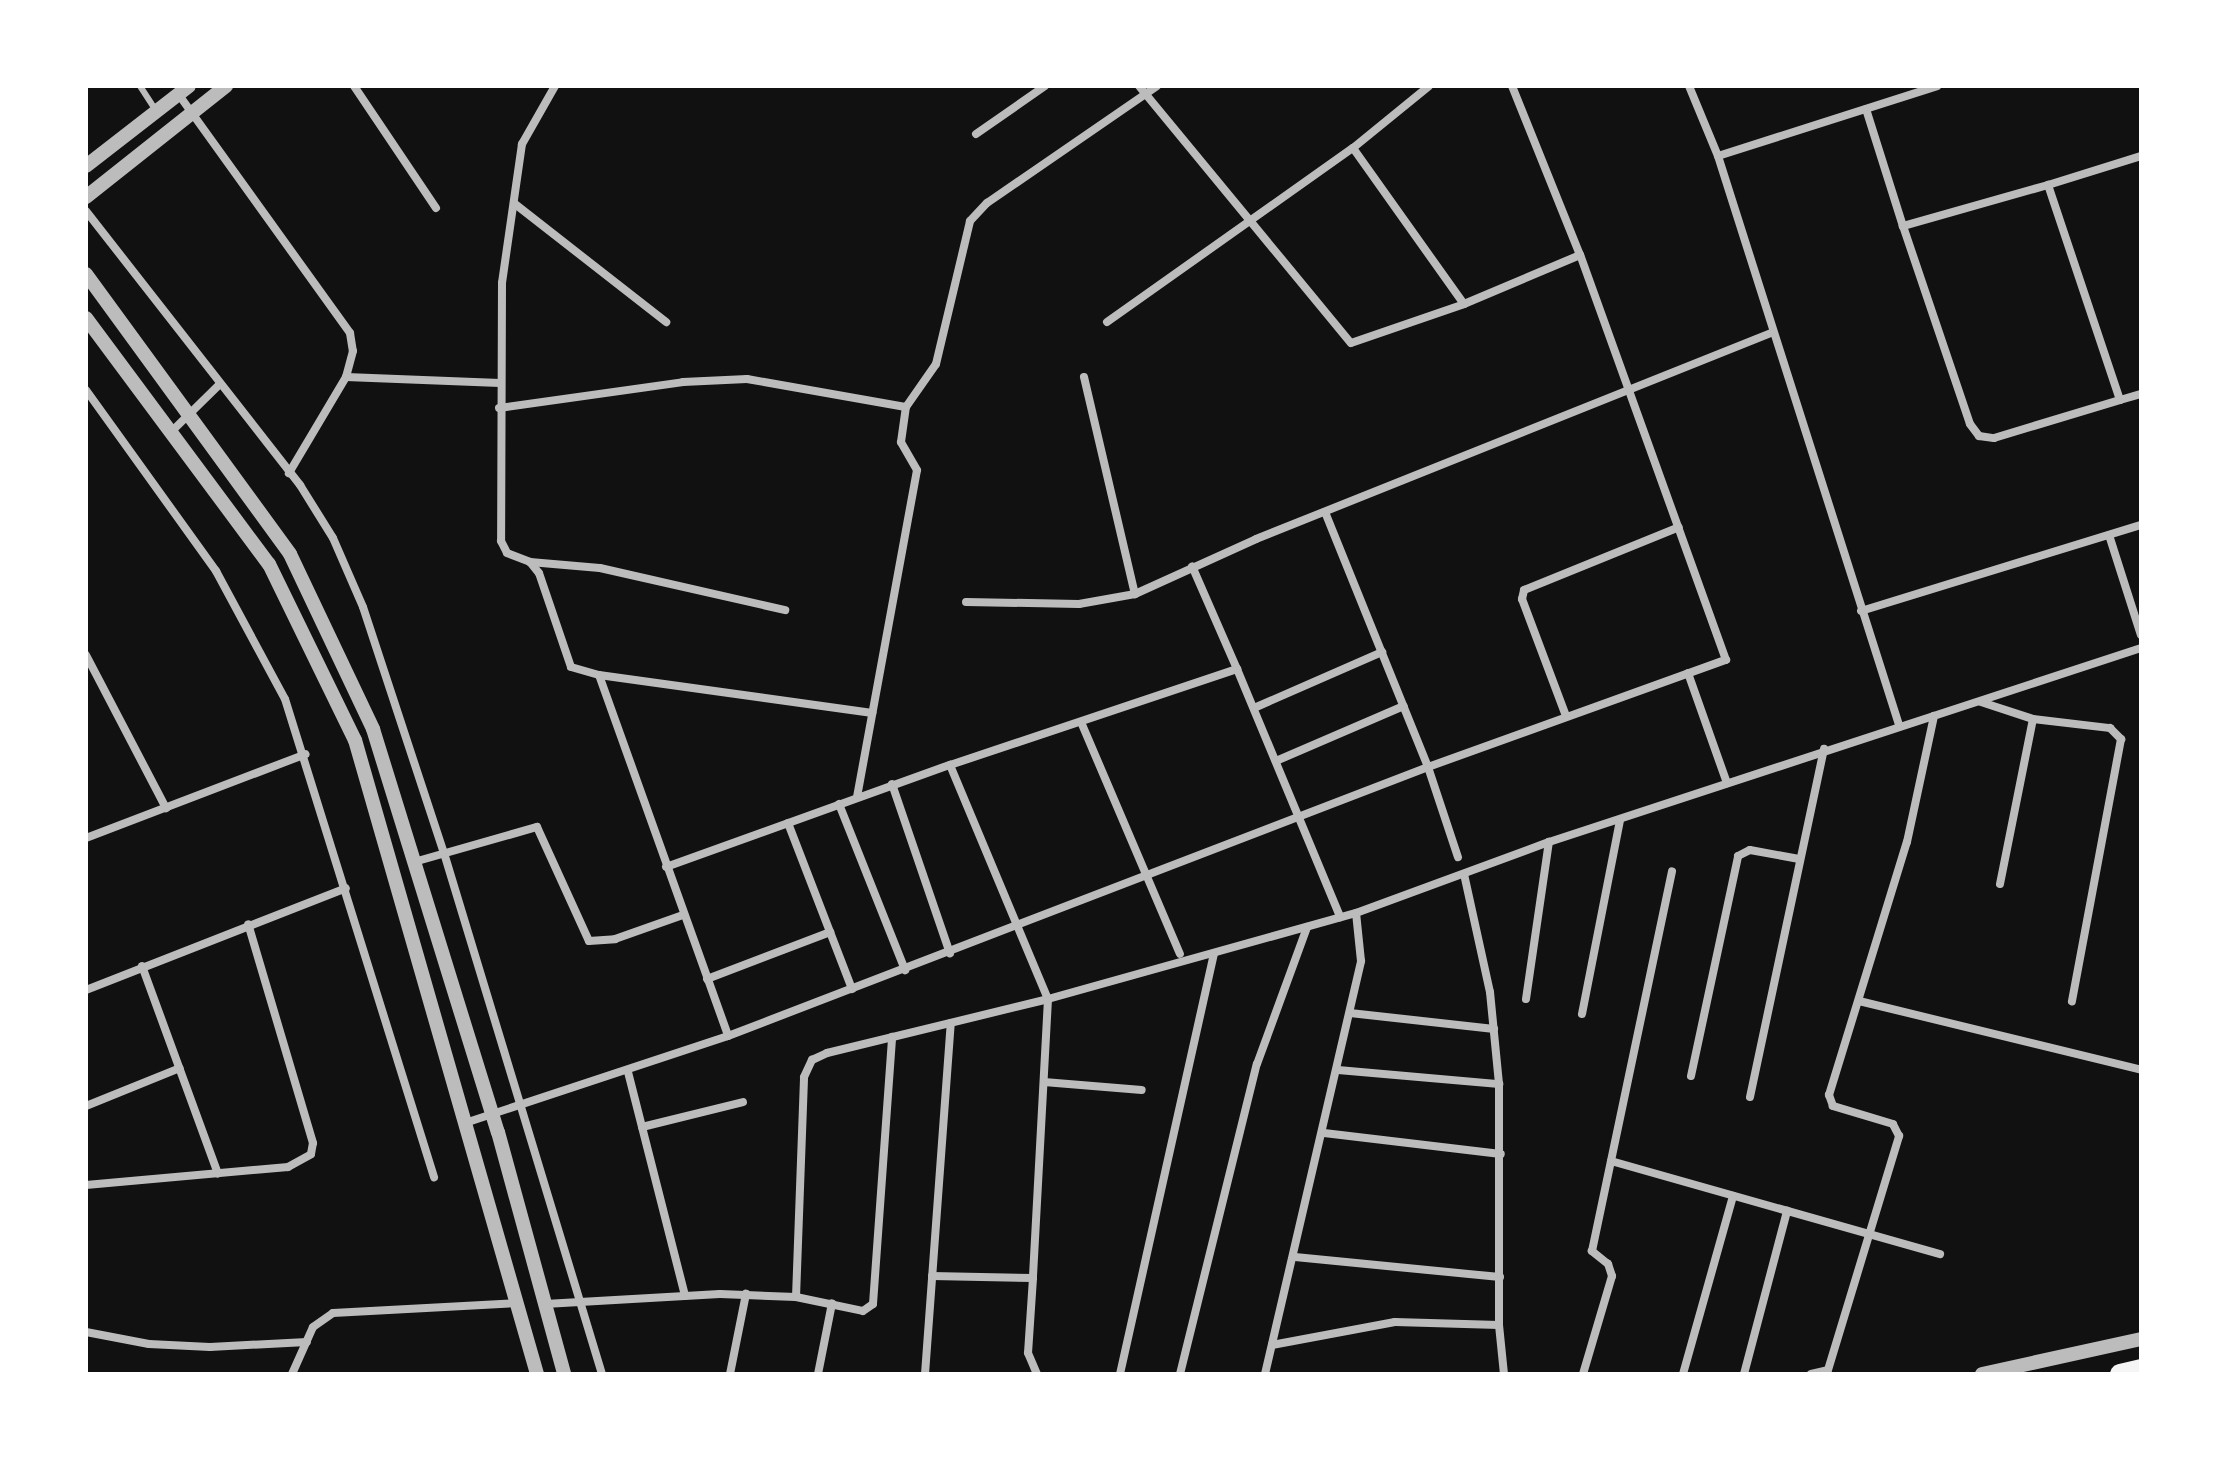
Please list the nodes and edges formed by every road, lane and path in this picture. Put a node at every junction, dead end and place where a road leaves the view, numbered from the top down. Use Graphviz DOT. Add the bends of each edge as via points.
graph roads {
  1 [pos="140,86"];
  2 [pos="226,86"];
  3 [pos="354,86"];
  4 [pos="555,86"];
  5 [pos="1045,86"];
  6 [pos="1139,86"];
  7 [pos="1157,86"];
  8 [pos="1429,86"];
  9 [pos="1512,86"];
  10 [pos="1689,86"];
  11 [pos="1937,86"];
  12 [pos="184,91"];
  13 [pos="1146,94"];
  14 [pos="1866,109"];
  15 [pos="157,112"];
  16 [pos="193,114"];
  17 [pos="976,134"];
  18 [pos="1353,148"];
  19 [pos="1718,156"];
  20 [pos="2141,156"];
  21 [pos="86,166"];
  22 [pos="2048,185"];
  23 [pos="86,197"];
  24 [pos="515,204"];
  25 [pos="436,208"];
  26 [pos="86,211"];
  27 [pos="1250,219"];
  28 [pos="1903,226"];
  29 [pos="1580,255"];
  30 [pos="86,274"];
  31 [pos="1464,304"];
  32 [pos="86,318"];
  33 [pos="666,322"];
  34 [pos="1107,322"];
  35 [pos="1771,333"];
  36 [pos="346,377"];
  37 [pos="1084,377"];
  38 [pos="500,383"];
  39 [pos="219,385"];
  40 [pos="86,390"];
  41 [pos="1631,392"];
  42 [pos="2141,394"];
  43 [pos="2120,400"];
  44 [pos="906,407"];
  45 [pos="499,408"];
  46 [pos="190,418"];
  47 [pos="170,433"];
  48 [pos="289,473"];
  49 [pos="1325,512"];
  50 [pos="2141,525"];
  51 [pos="1679,527"];
  52 [pos="2109,535"];
  53 [pos="530,562"];
  54 [pos="1192,566"];
  55 [pos="1135,594"];
  56 [pos="966,602"];
  57 [pos="785,610"];
  58 [pos="1861,611"];
  59 [pos="2141,635"];
  60 [pos="2141,648"];
  61 [pos="1382,652"];
  62 [pos="86,655"];
  63 [pos="1237,669"];
  64 [pos="90,671"];
  65 [pos="1688,673"];
  66 [pos="599,675"];
  67 [pos="1980,702"];
  68 [pos="1404,706"];
  69 [pos="1254,708"];
  70 [pos="872,713"];
  71 [pos="1566,716"];
  72 [pos="1934,716"];
  73 [pos="2033,719"];
  74 [pos="1081,722"];
  75 [pos="1899,725"];
  76 [pos="1824,749"];
  77 [pos="306,754"];
  78 [pos="1276,761"];
  79 [pos="950,765"];
  80 [pos="1428,767"];
  81 [pos="1727,783"];
  82 [pos="892,784"];
  83 [pos="857,797"];
  84 [pos="839,804"];
  85 [pos="166,808"];
  86 [pos="1299,816"];
  87 [pos="1620,820"];
  88 [pos="788,823"];
  89 [pos="86,838"];
  90 [pos="1549,842"];
  91 [pos="444,853"];
  92 [pos="1458,857"];
  93 [pos="1799,859"];
  94 [pos="414,862"];
  95 [pos="666,867"];
  96 [pos="1672,871"];
  97 [pos="1464,874"];
  98 [pos="1148,875"];
  99 [pos="2000,884"];
  100 [pos="346,888"];
  101 [pos="1356,913"];
  102 [pos="683,915"];
  103 [pos="1340,917"];
  104 [pos="248,924"];
  105 [pos="1307,927"];
  106 [pos="1018,928"];
  107 [pos="830,932"];
  108 [pos="950,953"];
  109 [pos="1180,954"];
  110 [pos="1214,954"];
  111 [pos="142,966"];
  112 [pos="905,970"];
  113 [pos="707,979"];
  114 [pos="852,989"];
  115 [pos="86,990"];
  116 [pos="1048,999"];
  117 [pos="1526,999"];
  118 [pos="1859,1001"];
  119 [pos="2072,1001"];
  120 [pos="1350,1013"];
  121 [pos="1582,1014"];
  122 [pos="951,1023"];
  123 [pos="1494,1029"];
  124 [pos="728,1036"];
  125 [pos="892,1037"];
  126 [pos="180,1068"];
  127 [pos="1338,1070"];
  128 [pos="2141,1070"];
  129 [pos="628,1072"];
  130 [pos="1691,1076"];
  131 [pos="1044,1082"];
  132 [pos="1499,1084"];
  133 [pos="1142,1090"];
  134 [pos="1750,1097"];
  135 [pos="743,1102"];
  136 [pos="86,1106"];
  137 [pos="521,1106"];
  138 [pos="492,1115"];
  139 [pos="465,1123"];
  140 [pos="642,1127"];
  141 [pos="1324,1133"];
  142 [pos="1501,1154"];
  143 [pos="1611,1161"];
  144 [pos="218,1174"];
  145 [pos="434,1177"];
  146 [pos="86,1185"];
  147 [pos="1733,1196"];
  148 [pos="1787,1211"];
  149 [pos="1868,1234"];
  150 [pos="1940,1254"];
  151 [pos="1295,1257"];
  152 [pos="932,1276"];
  153 [pos="1500,1277"];
  154 [pos="1033,1278"];
  155 [pos="746,1294"];
  156 [pos="685,1296"];
  157 [pos="796,1297"];
  158 [pos="583,1302"];
  159 [pos="517,1303"];
  160 [pos="832,1303"];
  161 [pos="545,1304"];
  162 [pos="1499,1325"];
  163 [pos="86,1332"];
  164 [pos="2141,1339"];
  165 [pos="307,1342"];
  166 [pos="1272,1345"];
  167 [pos="2141,1369"];
  168 [pos="292,1374"];
  169 [pos="537,1374"];
  170 [pos="564,1374"];
  171 [pos="602,1374"];
  172 [pos="730,1374"];
  173 [pos="818,1374"];
  174 [pos="925,1374"];
  175 [pos="1037,1374"];
  176 [pos="1120,1374"];
  177 [pos="1180,1374"];
  178 [pos="1265,1374"];
  179 [pos="1504,1374"];
  180 [pos="1583,1374"];
  181 [pos="1683,1374"];
  182 [pos="1744,1374"];
  183 [pos="1811,1374"];
  184 [pos="1982,1374"];
  185 [pos="2120,1374"];
  1 -- 15 [label="lane"];
  2 -- 16 [label="street"];
  3 -- 25 [label="street"];
  4 -- 24 [label="street" via="549,103 526,129"];
  5 -- 17 [label="street"];
  6 -- 13 [label="street"];
  7 -- 13 [label="street"];
  8 -- 18 [label="street"];
  9 -- 29 [label="street"];
  10 -- 19 [label="street"];
  11 -- 14 [label="street"];
  12 -- 15 [label="street"];
  12 -- 16 [label="street"];
  13 -- 27 [label="street"];
  13 -- 44 [label="street" via="987,203 970,221 936,364"];
  14 -- 19 [label="street"];
  14 -- 28 [label="street"];
  15 -- 21 [label="street"];
  16 -- 23 [label="street"];
  16 -- 36 [label="street" via="340,313 353,351"];
  18 -- 27 [label="street"];
  18 -- 31 [label="street"];
  19 -- 35 [label="street"];
  20 -- 22 [label="street"];
  22 -- 28 [label="street"];
  22 -- 43 [label="street"];
  24 -- 33 [label="street"];
  24 -- 38 [label="street" via="502,283"];
  26 -- 39 [label="street"];
  27 -- 31 [label="street" via="1351,343"];
  27 -- 34 [label="street"];
  28 -- 43 [label="street" via="1970,424 1979,436 1994,438"];
  29 -- 31 [label="street"];
  29 -- 41 [label="street"];
  30 -- 46 [label="street"];
  32 -- 47 [label="street"];
  35 -- 41 [label="street"];
  35 -- 58 [label="street"];
  36 -- 38 [label="street"];
  36 -- 48 [label="street"];
  37 -- 55 [label="street"];
  38 -- 45 [label="street"];
  39 -- 46 [label="street"];
  39 -- 48 [label="street"];
  40 -- 77 [label="street" via="216,571 252,632"];
  41 -- 49 [label="street"];
  41 -- 51 [label="street"];
  42 -- 43 [label="street"];
  44 -- 45 [label="street" via="747,379 683,382"];
  44 -- 70 [label="street" via="901,442 917,470"];
  45 -- 53 [label="street" via="501,541 507,553"];
  46 -- 47 [label="street"];
  46 -- 94 [label="street" via="290,554 373,729"];
  47 -- 139 [label="street" via="269,564 355,740"];
  48 -- 91 [label="street" via="333,538 363,607"];
  49 -- 54 [label="street"];
  49 -- 61 [label="street"];
  50 -- 52 [label="street"];
  51 -- 65 [label="street" via="1726,660"];
  51 -- 71 [label="street" via="1524,590 1522,599"];
  52 -- 58 [label="street"];
  52 -- 59 [label="street"];
  53 -- 57 [label="street" via="600,568"];
  53 -- 66 [label="street" via="546,588 571,667"];
  54 -- 55 [label="street"];
  54 -- 63 [label="street"];
  55 -- 56 [label="street" via="1079,604"];
  58 -- 75 [label="street"];
  60 -- 67 [label="street"];
  61 -- 68 [label="street"];
  61 -- 69 [label="street"];
  62 -- 64 [label="street"];
  63 -- 69 [label="street"];
  63 -- 74 [label="street"];
  64 -- 85 [label="street"];
  65 -- 71 [label="street"];
  65 -- 81 [label="street"];
  66 -- 70 [label="street"];
  66 -- 95 [label="street"];
  67 -- 72 [label="street"];
  67 -- 73 [label="street"];
  68 -- 78 [label="street"];
  68 -- 80 [label="street"];
  69 -- 78 [label="street"];
  70 -- 83 [label="street"];
  71 -- 80 [label="street"];
  72 -- 75 [label="street"];
  72 -- 118 [label="street" via="1907,842"];
  73 -- 99 [label="street"];
  73 -- 119 [label="street" via="2110,728 2121,739"];
  74 -- 79 [label="street"];
  74 -- 98 [label="street"];
  75 -- 76 [label="street"];
  76 -- 81 [label="street"];
  76 -- 93 [label="street"];
  77 -- 85 [label="street"];
  77 -- 100 [label="street"];
  78 -- 86 [label="street"];
  79 -- 82 [label="street"];
  79 -- 106 [label="street"];
  80 -- 86 [label="street"];
  80 -- 92 [label="street"];
  81 -- 87 [label="street"];
  82 -- 83 [label="street"];
  82 -- 108 [label="street"];
  83 -- 84 [label="street"];
  84 -- 88 [label="street"];
  84 -- 112 [label="street"];
  85 -- 89 [label="street"];
  86 -- 98 [label="street"];
  86 -- 103 [label="street"];
  87 -- 90 [label="street"];
  87 -- 121 [label="street"];
  88 -- 95 [label="street"];
  88 -- 107 [label="street"];
  90 -- 97 [label="street"];
  90 -- 117 [label="street"];
  91 -- 94 [label="street"];
  91 -- 102 [label="street" via="537,827 589,941 615,939"];
  91 -- 137 [label="street"];
  93 -- 130 [label="street" via="1750,850 1738,856"];
  93 -- 134 [label="street"];
  94 -- 138 [label="street"];
  95 -- 102 [label="street"];
  96 -- 143 [label="street"];
  97 -- 101 [label="street"];
  97 -- 123 [label="street"];
  98 -- 106 [label="street"];
  98 -- 109 [label="street"];
  100 -- 104 [label="street"];
  100 -- 145 [label="street"];
  101 -- 103 [label="street"];
  101 -- 120 [label="street" via="1361,961"];
  102 -- 113 [label="street"];
  103 -- 105 [label="street"];
  104 -- 111 [label="street"];
  104 -- 144 [label="street" via="313,1143 302,1163"];
  105 -- 110 [label="street"];
  105 -- 177 [label="street" via="1257,1064"];
  106 -- 108 [label="street"];
  106 -- 116 [label="street"];
  107 -- 113 [label="street"];
  107 -- 114 [label="street"];
  108 -- 112 [label="street"];
  110 -- 116 [label="street"];
  110 -- 176 [label="street"];
  111 -- 115 [label="street"];
  111 -- 126 [label="street"];
  112 -- 114 [label="street"];
  113 -- 124 [label="street"];
  114 -- 124 [label="street"];
  116 -- 122 [label="street"];
  116 -- 131 [label="street"];
  118 -- 128 [label="street"];
  118 -- 149 [label="street" via="1830,1102 1893,1124 1899,1136"];
  120 -- 123 [label="street"];
  120 -- 127 [label="street"];
  122 -- 125 [label="street"];
  122 -- 152 [label="street"];
  123 -- 132 [label="street"];
  124 -- 129 [label="street"];
  125 -- 157 [label="street" via="827,1053 806,1069"];
  125 -- 160 [label="street" via="873,1304 863,1311"];
  126 -- 136 [label="street"];
  126 -- 144 [label="street"];
  127 -- 132 [label="street"];
  127 -- 141 [label="street"];
  129 -- 137 [label="street"];
  129 -- 140 [label="street"];
  131 -- 133 [label="street"];
  131 -- 154 [label="street"];
  132 -- 142 [label="street"];
  135 -- 140 [label="street"];
  137 -- 138 [label="street"];
  137 -- 158 [label="street"];
  138 -- 139 [label="street"];
  138 -- 161 [label="street"];
  139 -- 159 [label="street"];
  140 -- 156 [label="street"];
  141 -- 142 [label="street"];
  141 -- 151 [label="street"];
  142 -- 153 [label="street"];
  143 -- 147 [label="street"];
  143 -- 180 [label="street" via="1592,1251 1608,1264 1612,1276"];
  144 -- 146 [label="street"];
  147 -- 148 [label="street"];
  147 -- 181 [label="street"];
  148 -- 149 [label="street"];
  148 -- 182 [label="street"];
  149 -- 150 [label="street"];
  149 -- 183 [label="street" via="1828,1370"];
  151 -- 153 [label="street"];
  151 -- 166 [label="street"];
  152 -- 154 [label="street"];
  152 -- 174 [label="street"];
  153 -- 162 [label="street"];
  154 -- 175 [label="street" via="1028,1353"];
  155 -- 156 [label="street"];
  155 -- 157 [label="street"];
  155 -- 172 [label="street"];
  156 -- 158 [label="street"];
  157 -- 160 [label="street"];
  158 -- 161 [label="street"];
  158 -- 171 [label="street"];
  159 -- 165 [label="street" via="333,1313 321,1319"];
  159 -- 169 [label="street"];
  160 -- 173 [label="street"];
  161 -- 170 [label="street"];
  162 -- 166 [label="street" via="1395,1322"];
  162 -- 179 [label="street"];
  163 -- 165 [label="street" via="195,1346"];
  164 -- 184 [label="street"];
  165 -- 168 [label="street"];
  166 -- 178 [label="street"];
  167 -- 185 [label="highway"];
}
